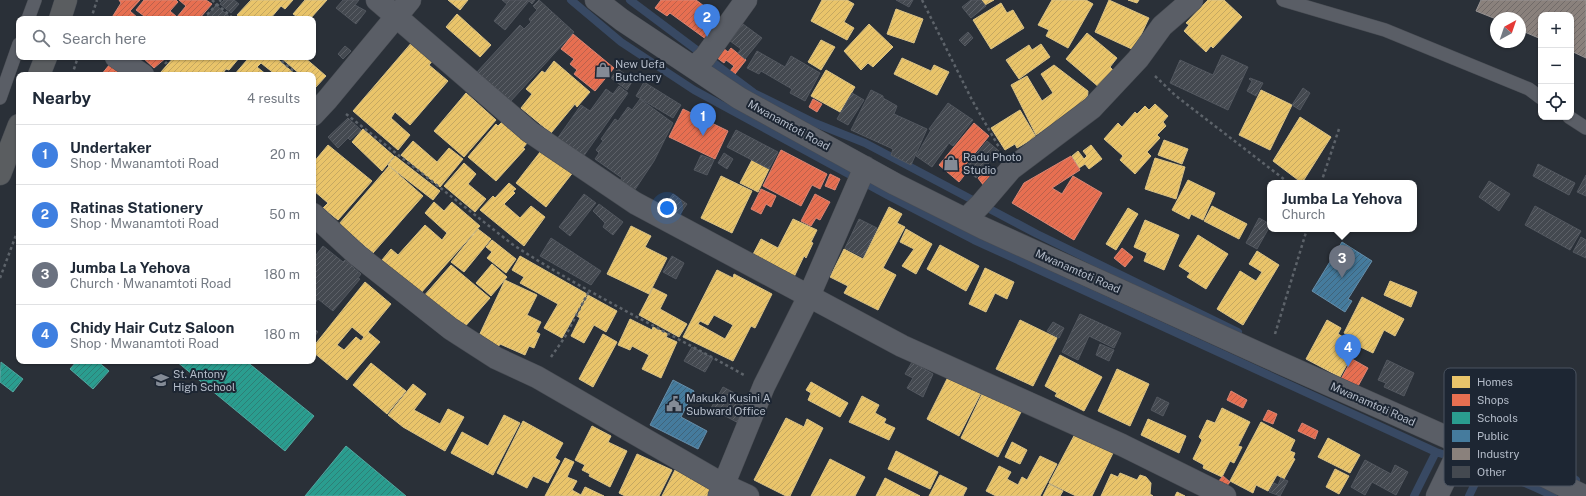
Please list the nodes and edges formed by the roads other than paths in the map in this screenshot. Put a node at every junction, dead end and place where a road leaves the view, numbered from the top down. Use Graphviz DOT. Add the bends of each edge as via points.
graph roads {
  1 [pos="34,0"];
  2 [pos="66,0"];
  3 [pos="377,0"];
  4 [pos="410,0"];
  5 [pos="596,0"];
  6 [pos="746,0"];
  7 [pos="1192,0"];
  8 [pos="1283,0"];
  9 [pos="29,16"];
  10 [pos="61,16"];
  11 [pos="396,17"];
  12 [pos="16,53"];
  13 [pos="45,60"];
  14 [pos="120,60"];
  15 [pos="694,67"];
  16 [pos="39,72"];
  17 [pos="138,72"];
  18 [pos="1538,96"];
  19 [pos="0,98"];
  20 [pos="320,108"];
  21 [pos="1574,120"];
  22 [pos="1586,128"];
  23 [pos="16,133"];
  24 [pos="864,167"];
  25 [pos="0,174"];
  26 [pos="316,217"];
  27 [pos="966,219"];
  28 [pos="809,296"];
  29 [pos="1444,436"];
  30 [pos="1444,481"];
  31 [pos="1564,486"];
  32 [pos="721,490"];
  33 [pos="748,496"];
  34 [pos="1225,496"];
  35 [pos="1437,496"];
  36 [pos="1584,496"];
  1 -- 9 [label="lane"];
  2 -- 10 [label="highway"];
  3 -- 11 [label="street"];
  4 -- 11 [label="street"];
  5 -- 15 [label="street, Mwanamtoti Road"];
  6 -- 15 [label="street" via="705,57"];
  7 -- 27 [label="street" via="1162,26 1138,59 1092,108 1011,168"];
  8 -- 18 [label="lane" via="1385,30 1529,89"];
  11 -- 20 [label="street"];
  11 -- 28 [label="street" via="530,132 628,199"];
  12 -- 19 [label="lane"];
  13 -- 16 [label="highway"];
  14 -- 17 [label="street"];
  15 -- 24 [label="street, Mwanamtoti Road" via="739,98"];
  21 -- 22 [label="lane"];
  23 -- 25 [label="highway"];
  24 -- 27 [label="street, Mwanamtoti Road"];
  24 -- 28 [label="street"];
  26 -- 32 [label="street" via="356,254 451,329"];
  27 -- 29 [label="street, Mwanamtoti Road"];
  28 -- 32 [label="street" via="764,386"];
  28 -- 34 [label="street" via="902,346 1122,445"];
  30 -- 35 [label="street"];
  31 -- 36 [label="street, Mwanamtoti Road"];
  32 -- 33 [label="street"];
}
